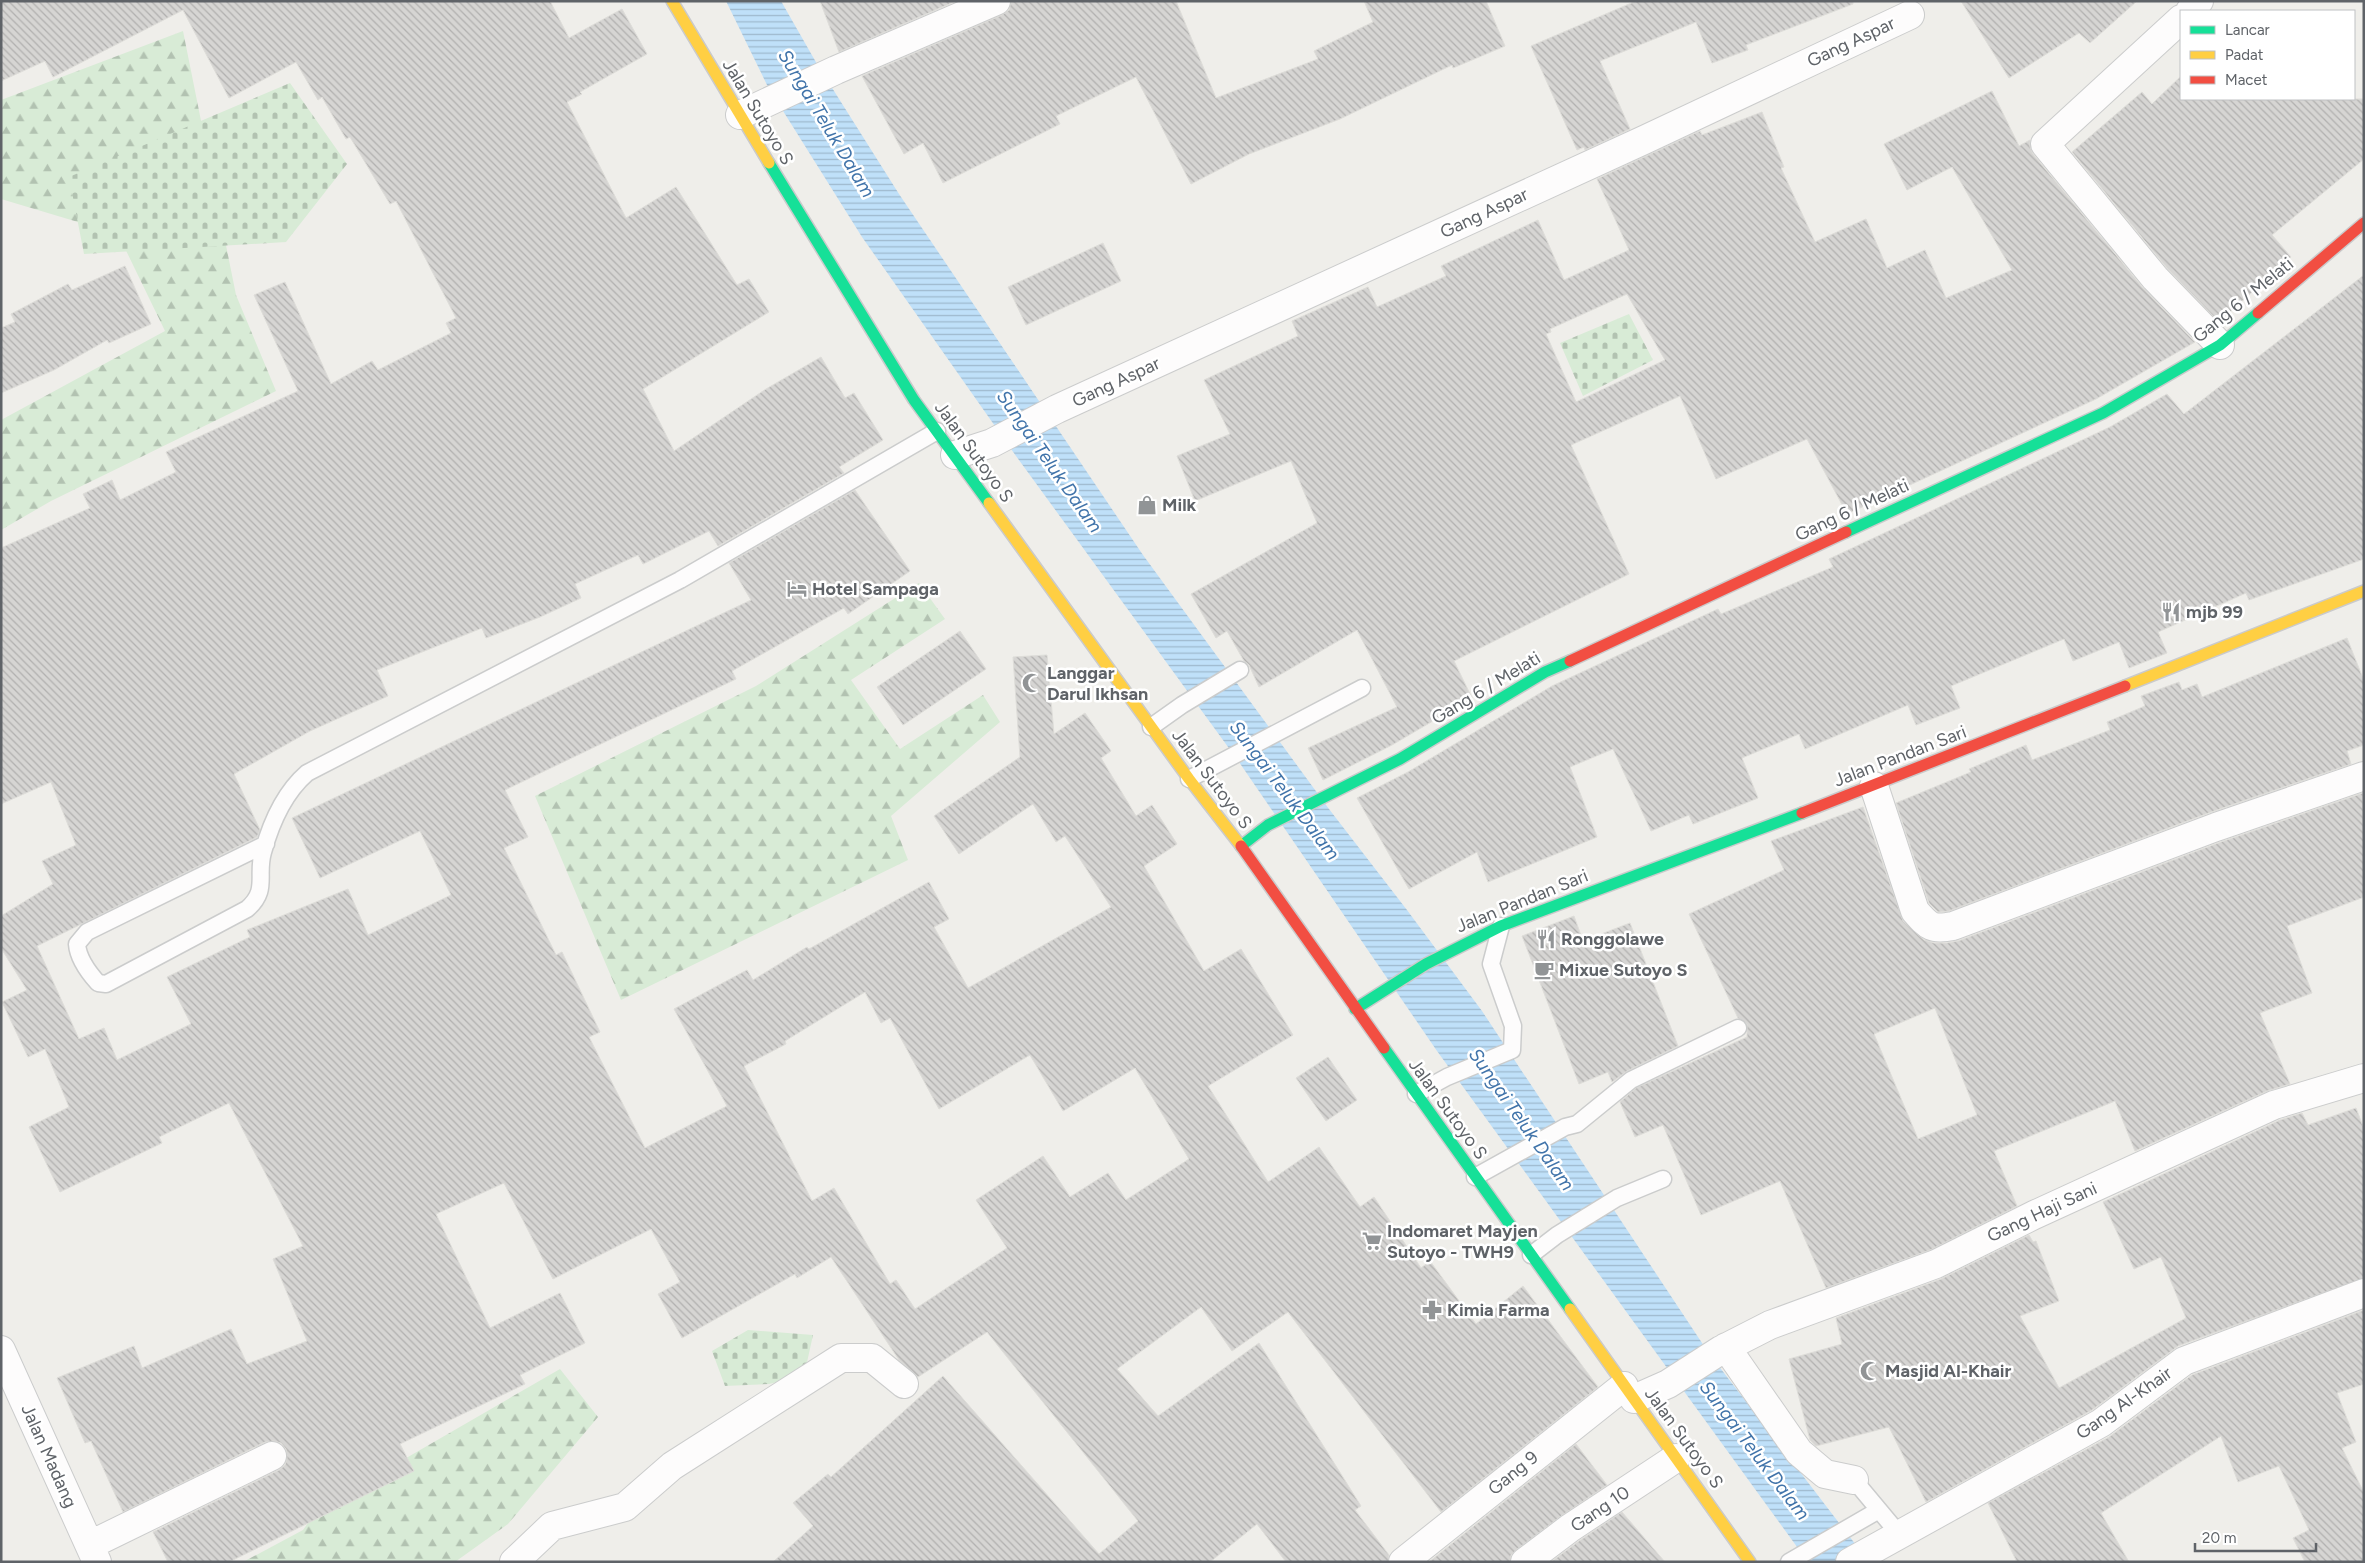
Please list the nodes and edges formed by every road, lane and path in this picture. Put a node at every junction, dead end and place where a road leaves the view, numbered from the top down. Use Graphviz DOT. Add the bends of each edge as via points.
graph roads {
  1 [pos="672,1"];
  2 [pos="996,1"];
  3 [pos="1910,15"];
  4 [pos="2180,20"];
  5 [pos="740,115"];
  6 [pos="2364,223"];
  7 [pos="2220,345"];
  8 [pos="937,431"];
  9 [pos="955,455"];
  10 [pos="2364,591"];
  11 [pos="1240,670"];
  12 [pos="1362,688"];
  13 [pos="1151,727"];
  14 [pos="2364,776"];
  15 [pos="1189,779"];
  16 [pos="1874,786"];
  17 [pos="266,844"];
  18 [pos="1241,846"];
  19 [pos="1501,926"];
  20 [pos="1355,1009"];
  21 [pos="1738,1028"];
  22 [pos="2364,1078"];
  23 [pos="1416,1094"];
  24 [pos="1475,1177"];
  25 [pos="1663,1179"];
  26 [pos="1531,1255"];
  27 [pos="2364,1293"];
  28 [pos="1724,1349"];
  29 [pos="1,1350"];
  30 [pos="904,1384"];
  31 [pos="1668,1384"];
  32 [pos="1629,1392"];
  33 [pos="272,1456"];
  34 [pos="1676,1458"];
  35 [pos="1854,1480"];
  36 [pos="1879,1510"];
  37 [pos="1899,1534"];
  38 [pos="94,1553"];
  39 [pos="1859,1556"];
  40 [pos="1791,1561"];
  41 [pos="514,1562"];
  42 [pos="1403,1562"];
  43 [pos="1525,1562"];
  44 [pos="1750,1562"];
  1 -- 5 [label="main road, Jalan Sutoyo S"];
  2 -- 5 [label="street"];
  3 -- 9 [label="street, Gang Aspar" via="1058,409 992,443"];
  4 -- 7 [label="street" via="2045,144 2155,278"];
  5 -- 8 [label="main road, Jalan Sutoyo S" via="836,276"];
  6 -- 7 [label="main road, Gang 6 / Melati"];
  7 -- 18 [label="main road, Gang 6 / Melati" via="2103,413 1544,672 1400,759 1268,825"];
  8 -- 9 [label="main road, Jalan Sutoyo S"];
  8 -- 17 [label="lane" via="680,580 308,773 294,785 280,806"];
  9 -- 13 [label="main road, Jalan Sutoyo S"];
  10 -- 16 [label="main road, Jalan Pandan Sari"];
  11 -- 13 [label="lane"];
  12 -- 15 [label="lane"];
  13 -- 15 [label="main road, Jalan Sutoyo S"];
  14 -- 16 [label="street" via="1939,929 1925,922 1915,911"];
  15 -- 18 [label="main road, Jalan Sutoyo S"];
  16 -- 19 [label="main road, Jalan Pandan Sari"];
  17 -- 17 [label="lane" via="261,891 247,909 106,984 98,983 91,975 77,944 87,932"];
  18 -- 20 [label="main road, Jalan Sutoyo S"];
  19 -- 20 [label="main road, Jalan Pandan Sari" via="1447,950"];
  19 -- 23 [label="lane" via="1491,964 1513,1026 1512,1050 1446,1077"];
  20 -- 23 [label="main road, Jalan Sutoyo S"];
  21 -- 24 [label="lane" via="1631,1080 1577,1124 1565,1127"];
  22 -- 28 [label="street, Gang Haji Sani" via="2274,1106 2034,1215 1936,1264 1770,1325"];
  23 -- 24 [label="main road, Jalan Sutoyo S"];
  24 -- 26 [label="main road, Jalan Sutoyo S"];
  25 -- 26 [label="lane" via="1616,1198"];
  26 -- 32 [label="main road, Jalan Sutoyo S"];
  27 -- 37 [label="street, Gang Al-Khair" via="2184,1361 2102,1423"];
  28 -- 31 [label="street, Gang Haji Sani"];
  28 -- 35 [label="street" via="1799,1452 1825,1474"];
  29 -- 38 [label="street, Jalan Madang"];
  30 -- 41 [label="street" via="872,1358 841,1358 672,1466 625,1507 552,1526"];
  31 -- 32 [label="street, Gang 9"];
  32 -- 34 [label="main road, Jalan Sutoyo S"];
  32 -- 42 [label="street, Gang 9"];
  33 -- 38 [label="street"];
  34 -- 43 [label="street, Gang 10"];
  34 -- 44 [label="main road, Jalan Sutoyo S"];
  35 -- 36 [label="lane"];
  36 -- 37 [label="lane"];
  36 -- 40 [label="lane"];
  37 -- 39 [label="street, Gang Al-Khair"];
}
